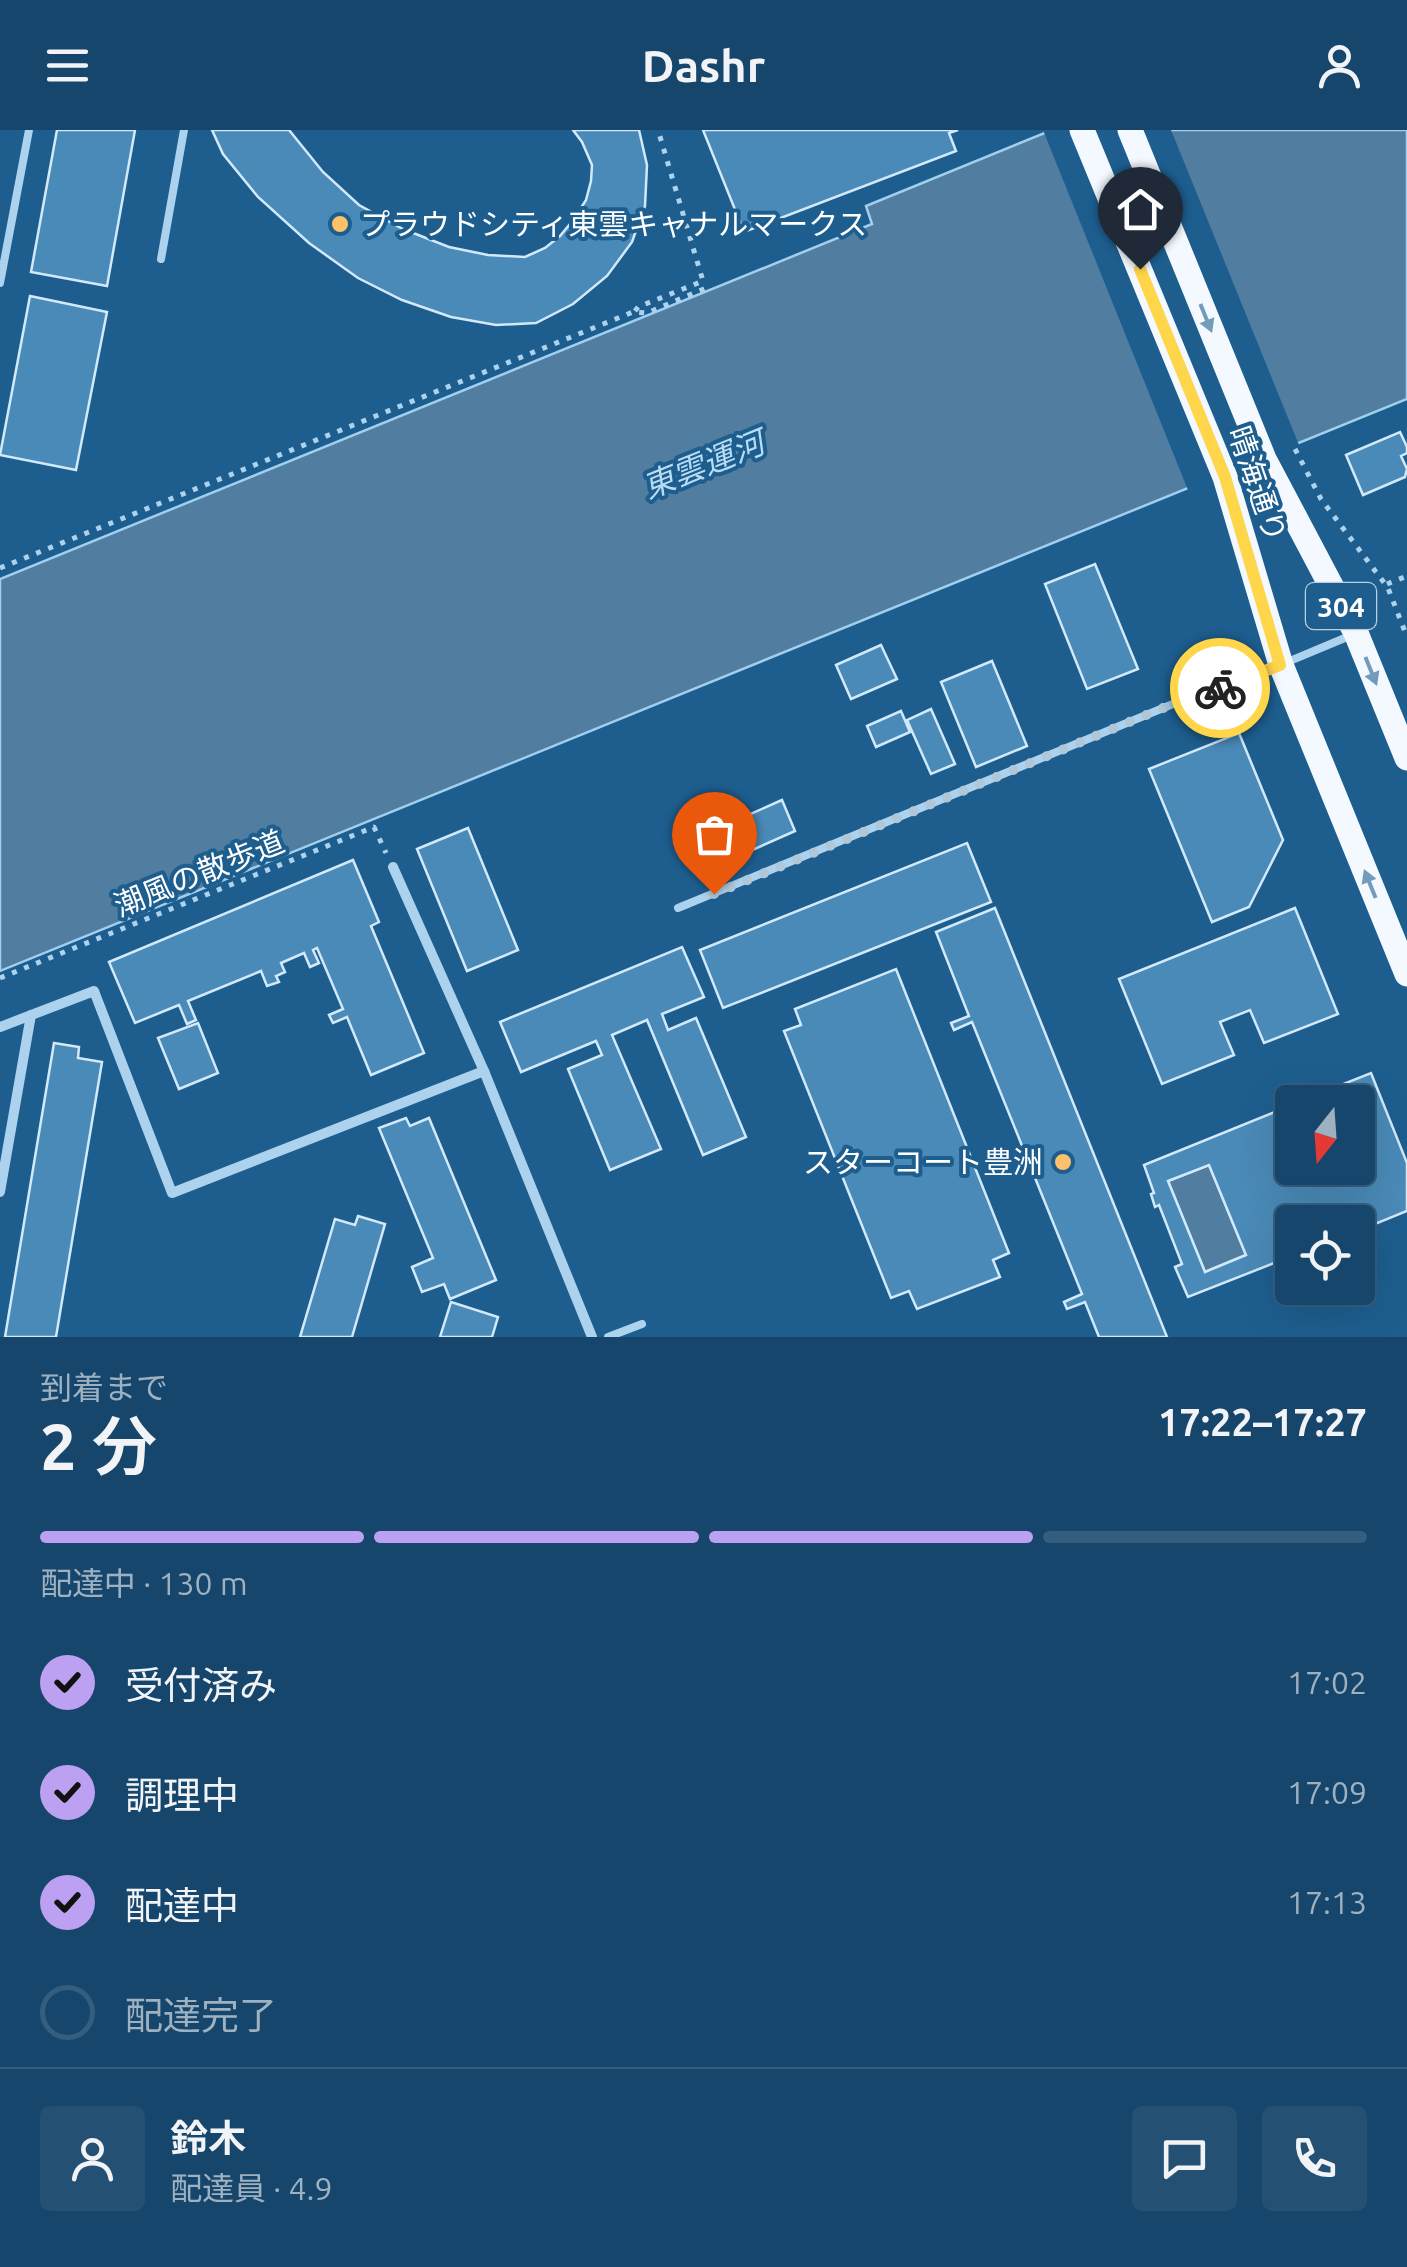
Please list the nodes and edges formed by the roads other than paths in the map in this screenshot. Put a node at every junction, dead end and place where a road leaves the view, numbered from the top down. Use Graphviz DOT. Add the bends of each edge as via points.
graph roads {
  1 [pos="29,130"];
  2 [pos="184,130"];
  3 [pos="1082,130"];
  4 [pos="1130,130"];
  5 [pos="161,259"];
  6 [pos="0,282"];
  7 [pos="1356,633"];
  8 [pos="1280,665"];
  9 [pos="1407,758"];
  10 [pos="394,868"];
  11 [pos="678,908"];
  12 [pos="1407,974"];
  13 [pos="31,1015"];
  14 [pos="0,1027"];
  15 [pos="484,1071"];
  16 [pos="0,1192"];
  17 [pos="642,1324"];
  18 [pos="592,1337"];
  19 [pos="608,1337"];
  1 -- 6 [label="lane"];
  2 -- 5 [label="lane"];
  3 -- 8 [label="main road, 晴海通り / 304" via="1225,477"];
  4 -- 7 [label="main road, 晴海通り / 304, one-way" via="1264,459"];
  7 -- 8 [label="lane"];
  7 -- 9 [label="main road, 晴海通り / 304, one-way"];
  8 -- 11 [label="lane"];
  12 -- 8 [label="main road, 晴海通り / 304, one-way"];
  10 -- 15 [label="street"];
  13 -- 14 [label="street"];
  13 -- 15 [label="street" via="94,991 172,1194"];
  13 -- 16 [label="street"];
  15 -- 18 [label="street"];
  17 -- 19 [label="lane"];
}
